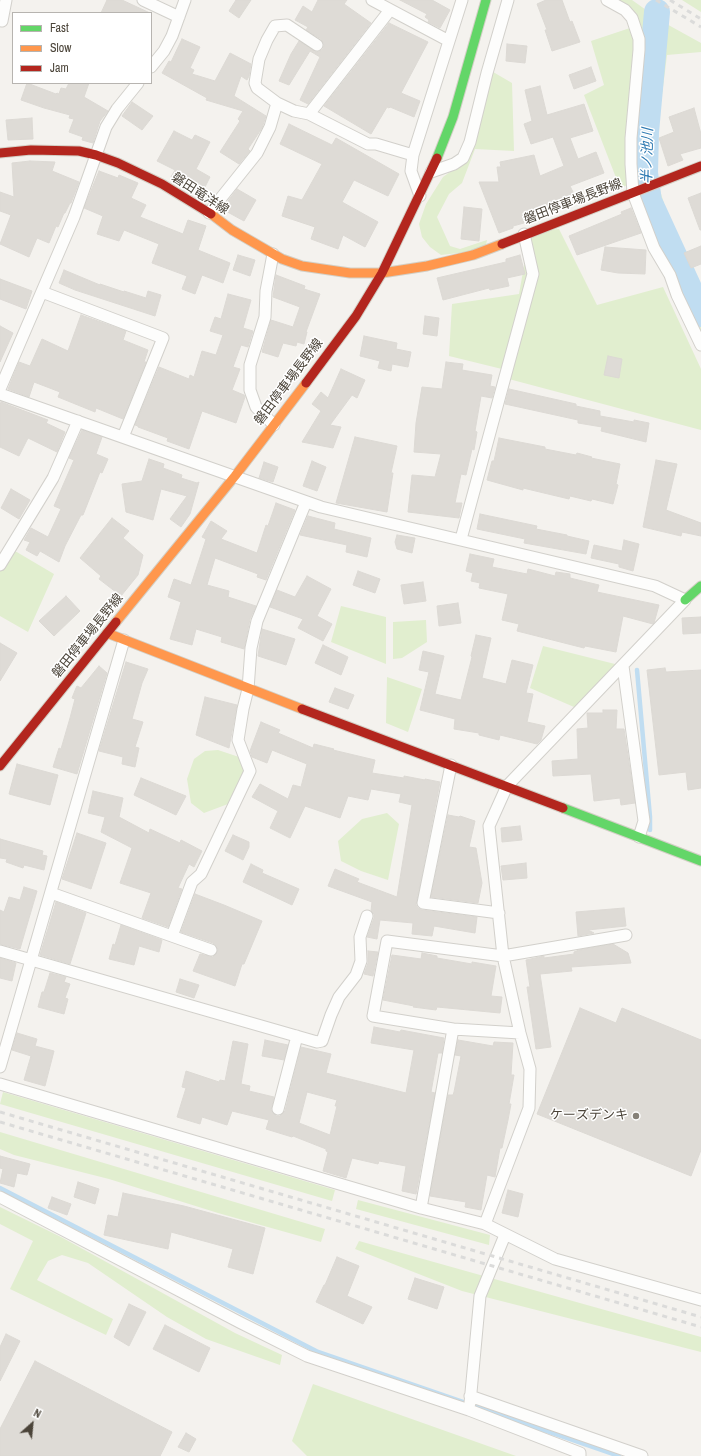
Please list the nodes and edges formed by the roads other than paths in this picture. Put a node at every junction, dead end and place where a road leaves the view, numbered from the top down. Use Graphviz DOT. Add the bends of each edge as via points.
graph roads {
  1 [pos="6,0"];
  2 [pos="143,0"];
  3 [pos="185,0"];
  4 [pos="372,0"];
  5 [pos="462,0"];
  6 [pos="486,0"];
  7 [pos="508,0"];
  8 [pos="607,0"];
  9 [pos="390,10"];
  10 [pos="179,18"];
  11 [pos="0,20"];
  12 [pos="449,41"];
  13 [pos="317,45"];
  14 [pos="152,66"];
  15 [pos="137,84"];
  16 [pos="277,104"];
  17 [pos="309,114"];
  18 [pos="0,153"];
  19 [pos="96,155"];
  20 [pos="413,155"];
  21 [pos="701,166"];
  22 [pos="431,172"];
  23 [pos="636,192"];
  24 [pos="420,196"];
  25 [pos="209,213"];
  26 [pos="524,234"];
  27 [pos="273,254"];
  28 [pos="382,273"];
  29 [pos="42,292"];
  30 [pos="701,345"];
  31 [pos="0,389"];
  32 [pos="0,394"];
  33 [pos="78,421"];
  34 [pos="274,425"];
  35 [pos="123,437"];
  36 [pos="236,476"];
  37 [pos="306,502"];
  38 [pos="461,539"];
  39 [pos="0,565"];
  40 [pos="701,586"];
  41 [pos="686,600"];
  42 [pos="107,633"];
  43 [pos="124,640"];
  44 [pos="623,666"];
  45 [pos="248,689"];
  46 [pos="451,765"];
  47 [pos="0,766"];
  48 [pos="507,786"];
  49 [pos="639,837"];
  50 [pos="701,861"];
  51 [pos="51,893"];
  52 [pos="499,913"];
  53 [pos="367,916"];
  54 [pos="626,935"];
  55 [pos="172,936"];
  56 [pos="211,950"];
  57 [pos="0,951"];
  58 [pos="503,956"];
  59 [pos="31,960"];
  60 [pos="453,1029"];
  61 [pos="520,1033"];
  62 [pos="297,1036"];
  63 [pos="0,1067"];
  64 [pos="0,1084"];
  65 [pos="278,1109"];
  66 [pos="0,1198"];
  67 [pos="421,1208"];
  68 [pos="485,1224"];
  69 [pos="505,1235"];
  70 [pos="701,1300"];
  71 [pos="470,1396"];
  72 [pos="469,1410"];
  73 [pos="580,1456"];
  74 [pos="642,1456"];
  1 -- 11 [label="street"];
  2 -- 10 [label="street"];
  3 -- 10 [label="street"];
  4 -- 9 [label="street"];
  5 -- 12 [label="street"];
  6 -- 22 [label="main road" via="453,117"];
  7 -- 22 [label="street" via="470,142 463,158"];
  8 -- 23 [label="street" via="625,10 632,18 639,38 631,164"];
  9 -- 12 [label="street"];
  9 -- 17 [label="street"];
  10 -- 14 [label="street" via="172,36"];
  12 -- 20 [label="street"];
  13 -- 16 [label="street" via="287,25 275,26 259,58 255,83 257,88"];
  15 -- 19 [label="street" via="106,127"];
  16 -- 17 [label="street"];
  16 -- 25 [label="street" via="270,127 257,154"];
  17 -- 20 [label="street" via="368,144"];
  18 -- 19 [label="main road, 磐田竜洋線" via="31,150 79,151"];
  19 -- 25 [label="main road, 磐田竜洋線" via="162,184"];
  19 -- 29 [label="street" via="74,217"];
  20 -- 24 [label="street" via="411,171"];
  21 -- 23 [label="main road, 磐田停車場長野線"];
  22 -- 24 [label="main road"];
  23 -- 26 [label="main road, 磐田停車場長野線"];
  23 -- 30 [label="street" via="654,248 670,274 676,295"];
  24 -- 28 [label="main road"];
  25 -- 27 [label="main road, 磐田竜洋線"];
  26 -- 28 [label="main road, 磐田停車場長野線" via="472,255"];
  26 -- 38 [label="street" via="533,274"];
  27 -- 28 [label="main road, 磐田竜洋線" via="302,266 350,273"];
  27 -- 34 [label="street" via="266,291 265,317 250,365 250,390 256,407"];
  28 -- 34 [label="main road, 磐田停車場長野線" via="356,316"];
  29 -- 31 [label="street"];
  29 -- 35 [label="street" via="163,338"];
  32 -- 33 [label="street"];
  33 -- 35 [label="street"];
  33 -- 39 [label="street" via="53,478"];
  34 -- 36 [label="main road, 磐田停車場長野線"];
  35 -- 36 [label="street"];
  36 -- 37 [label="street"];
  36 -- 42 [label="main road, 磐田停車場長野線"];
  37 -- 38 [label="street"];
  37 -- 45 [label="street" via="257,621 251,648"];
  38 -- 41 [label="street" via="655,586"];
  40 -- 41 [label="main road"];
  41 -- 44 [label="street"];
  42 -- 43 [label="main road"];
  42 -- 47 [label="main road, 磐田停車場長野線"];
  43 -- 45 [label="main road"];
  43 -- 51 [label="street"];
  44 -- 48 [label="street"];
  44 -- 49 [label="street" via="644,821"];
  45 -- 46 [label="main road"];
  45 -- 55 [label="street" via="238,740 250,771 201,874 192,882"];
  46 -- 48 [label="main road"];
  46 -- 52 [label="street" via="423,903"];
  48 -- 49 [label="main road"];
  48 -- 52 [label="street" via="489,826"];
  49 -- 50 [label="main road"];
  51 -- 55 [label="street"];
  51 -- 59 [label="street"];
  52 -- 58 [label="street"];
  53 -- 62 [label="street" via="360,937 361,962 356,975 331,1015 322,1041"];
  54 -- 58 [label="street"];
  55 -- 56 [label="street"];
  57 -- 59 [label="street"];
  58 -- 60 [label="street" via="387,941 374,1016"];
  58 -- 61 [label="street"];
  59 -- 62 [label="street"];
  59 -- 63 [label="street"];
  60 -- 61 [label="street"];
  60 -- 67 [label="street"];
  61 -- 68 [label="street" via="530,1069 528,1108"];
  62 -- 65 [label="street"];
  64 -- 67 [label="street"];
  66 -- 72 [label="street" via="308,1356"];
  67 -- 68 [label="street"];
  68 -- 69 [label="street"];
  69 -- 70 [label="street" via="555,1259"];
  69 -- 71 [label="street" via="480,1296"];
  71 -- 72 [label="street"];
  71 -- 74 [label="street"];
  72 -- 73 [label="street" via="580,1453"];
}
